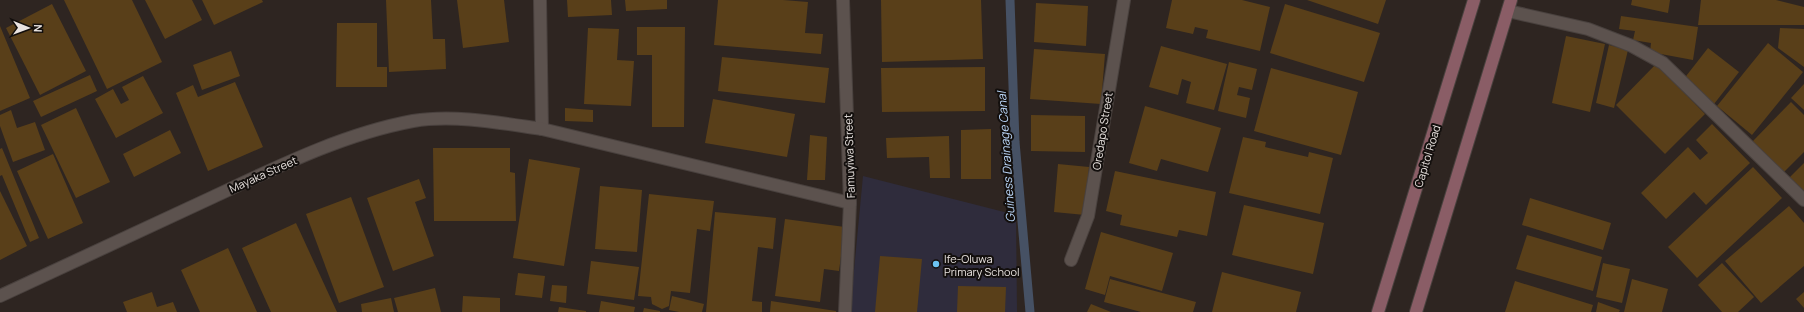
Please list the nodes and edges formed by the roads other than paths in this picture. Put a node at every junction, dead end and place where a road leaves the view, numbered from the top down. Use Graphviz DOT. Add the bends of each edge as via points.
graph roads {
  1 [pos="540,0"];
  2 [pos="843,0"];
  3 [pos="1124,0"];
  4 [pos="1474,0"];
  5 [pos="1509,5"];
  6 [pos="542,129"];
  7 [pos="1804,200"];
  8 [pos="850,203"];
  9 [pos="1071,260"];
  10 [pos="0,296"];
  11 [pos="845,312"];
  12 [pos="1378,312"];
  13 [pos="1416,312"];
  1 -- 6 [label="street"];
  2 -- 8 [label="street, Famuyiwa Street"];
  3 -- 9 [label="street, Oredapo Street" via="1088,216"];
  4 -- 12 [label="main road, Capitol Road"];
  5 -- 7 [label="street" via="1588,29 1632,46 1664,63"];
  5 -- 13 [label="main road"];
  6 -- 8 [label="street, Mayaka Street"];
  6 -- 10 [label="street, Mayaka Street" via="452,119 414,121 369,131 292,160"];
  8 -- 11 [label="street, Famuyiwa Street"];
}
